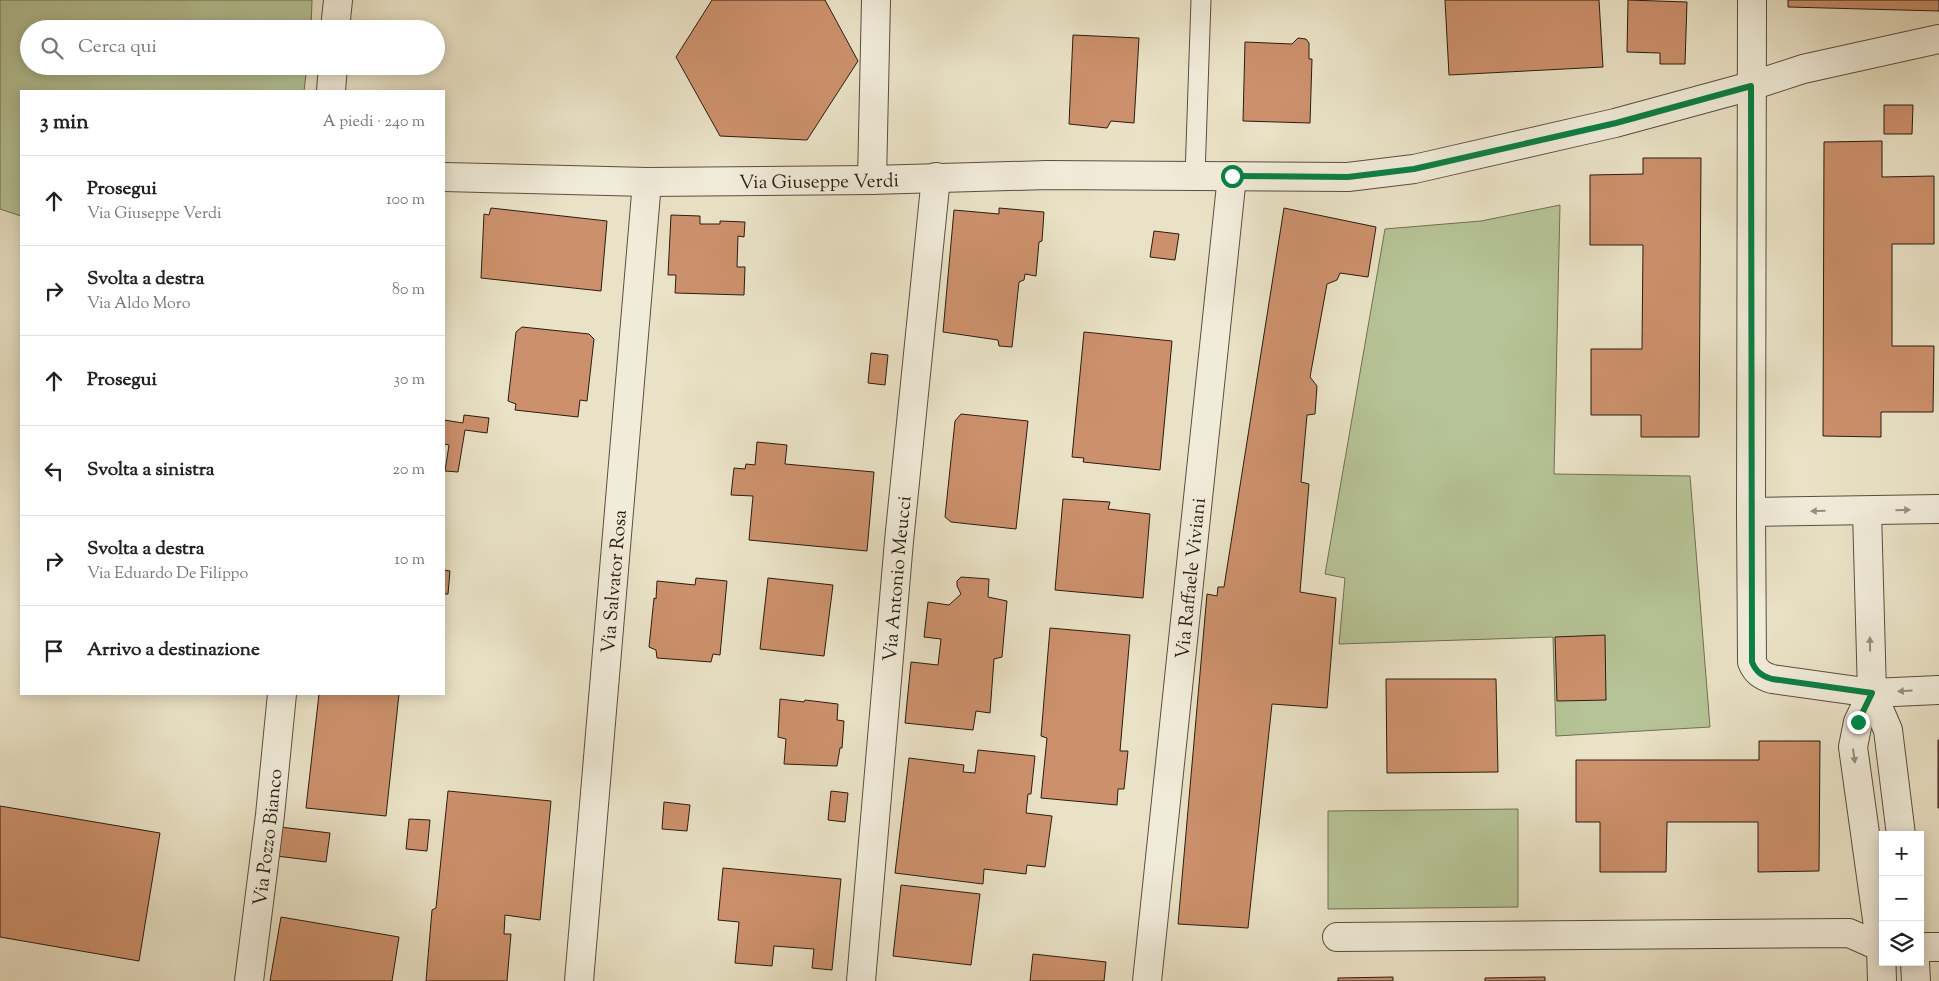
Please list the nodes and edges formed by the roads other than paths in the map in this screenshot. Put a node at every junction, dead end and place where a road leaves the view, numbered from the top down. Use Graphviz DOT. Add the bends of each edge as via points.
graph roads {
  1 [pos="338,0"];
  2 [pos="876,0"];
  3 [pos="1201,0"];
  4 [pos="1752,0"];
  5 [pos="336,20"];
  6 [pos="1939,39"];
  7 [pos="332,75"];
  8 [pos="1751,86"];
  9 [pos="331,90"];
  10 [pos="1195,176"];
  11 [pos="1232,176"];
  12 [pos="445,177"];
  13 [pos="936,177"];
  14 [pos="872,180"];
  15 [pos="647,182"];
  16 [pos="1939,509"];
  17 [pos="1867,511"];
  18 [pos="1751,512"];
  19 [pos="1939,690"];
  20 [pos="1872,693"];
  21 [pos="282,695"];
  22 [pos="1901,831"];
  23 [pos="1879,927"];
  24 [pos="1337,937"];
  25 [pos="1939,946"];
  26 [pos="1879,947"];
  27 [pos="1924,947"];
  28 [pos="1882,966"];
  29 [pos="1915,966"];
  30 [pos="249,981"];
  31 [pos="579,981"];
  32 [pos="861,981"];
  33 [pos="1147,981"];
  34 [pos="1882,981"];
  35 [pos="1916,981"];
  1 -- 5 [label="street"];
  2 -- 14 [label="street"];
  3 -- 10 [label="lane"];
  4 -- 8 [label="street"];
  6 -- 8 [label="street, Via Giuseppe Verdi" via="1803,69"];
  7 -- 9 [label="street"];
  8 -- 11 [label="street, Via Giuseppe Verdi" via="1616,123 1414,169 1348,177"];
  8 -- 18 [label="street"];
  10 -- 11 [label="street, Via Giuseppe Verdi"];
  10 -- 13 [label="street, Via Giuseppe Verdi"];
  11 -- 33 [label="street, Via Raffaele Viviani"];
  12 -- 15 [label="street, Via Giuseppe Verdi"];
  13 -- 14 [label="street, Via Giuseppe Verdi"];
  13 -- 32 [label="street, Via Antonio Meucci" via="898,540"];
  14 -- 15 [label="street, Via Giuseppe Verdi"];
  15 -- 31 [label="street, Via Salvator Rosa"];
  17 -- 16 [label="street, one-way"];
  17 -- 18 [label="street, one-way"];
  20 -- 17 [label="street, one-way"];
  18 -- 20 [label="street" via="1752,662 1755,670 1772,679"];
  19 -- 20 [label="street, one-way"];
  20 -- 22 [label="street" via="1888,730"];
  20 -- 23 [label="street, one-way" via="1858,722 1853,747"];
  21 -- 30 [label="street, Via Pozzo Bianco"];
  24 -- 26 [label="street" via="1849,933"];
  25 -- 27 [label="street"];
  28 -- 34 [label="street"];
  29 -- 35 [label="street"];
}
